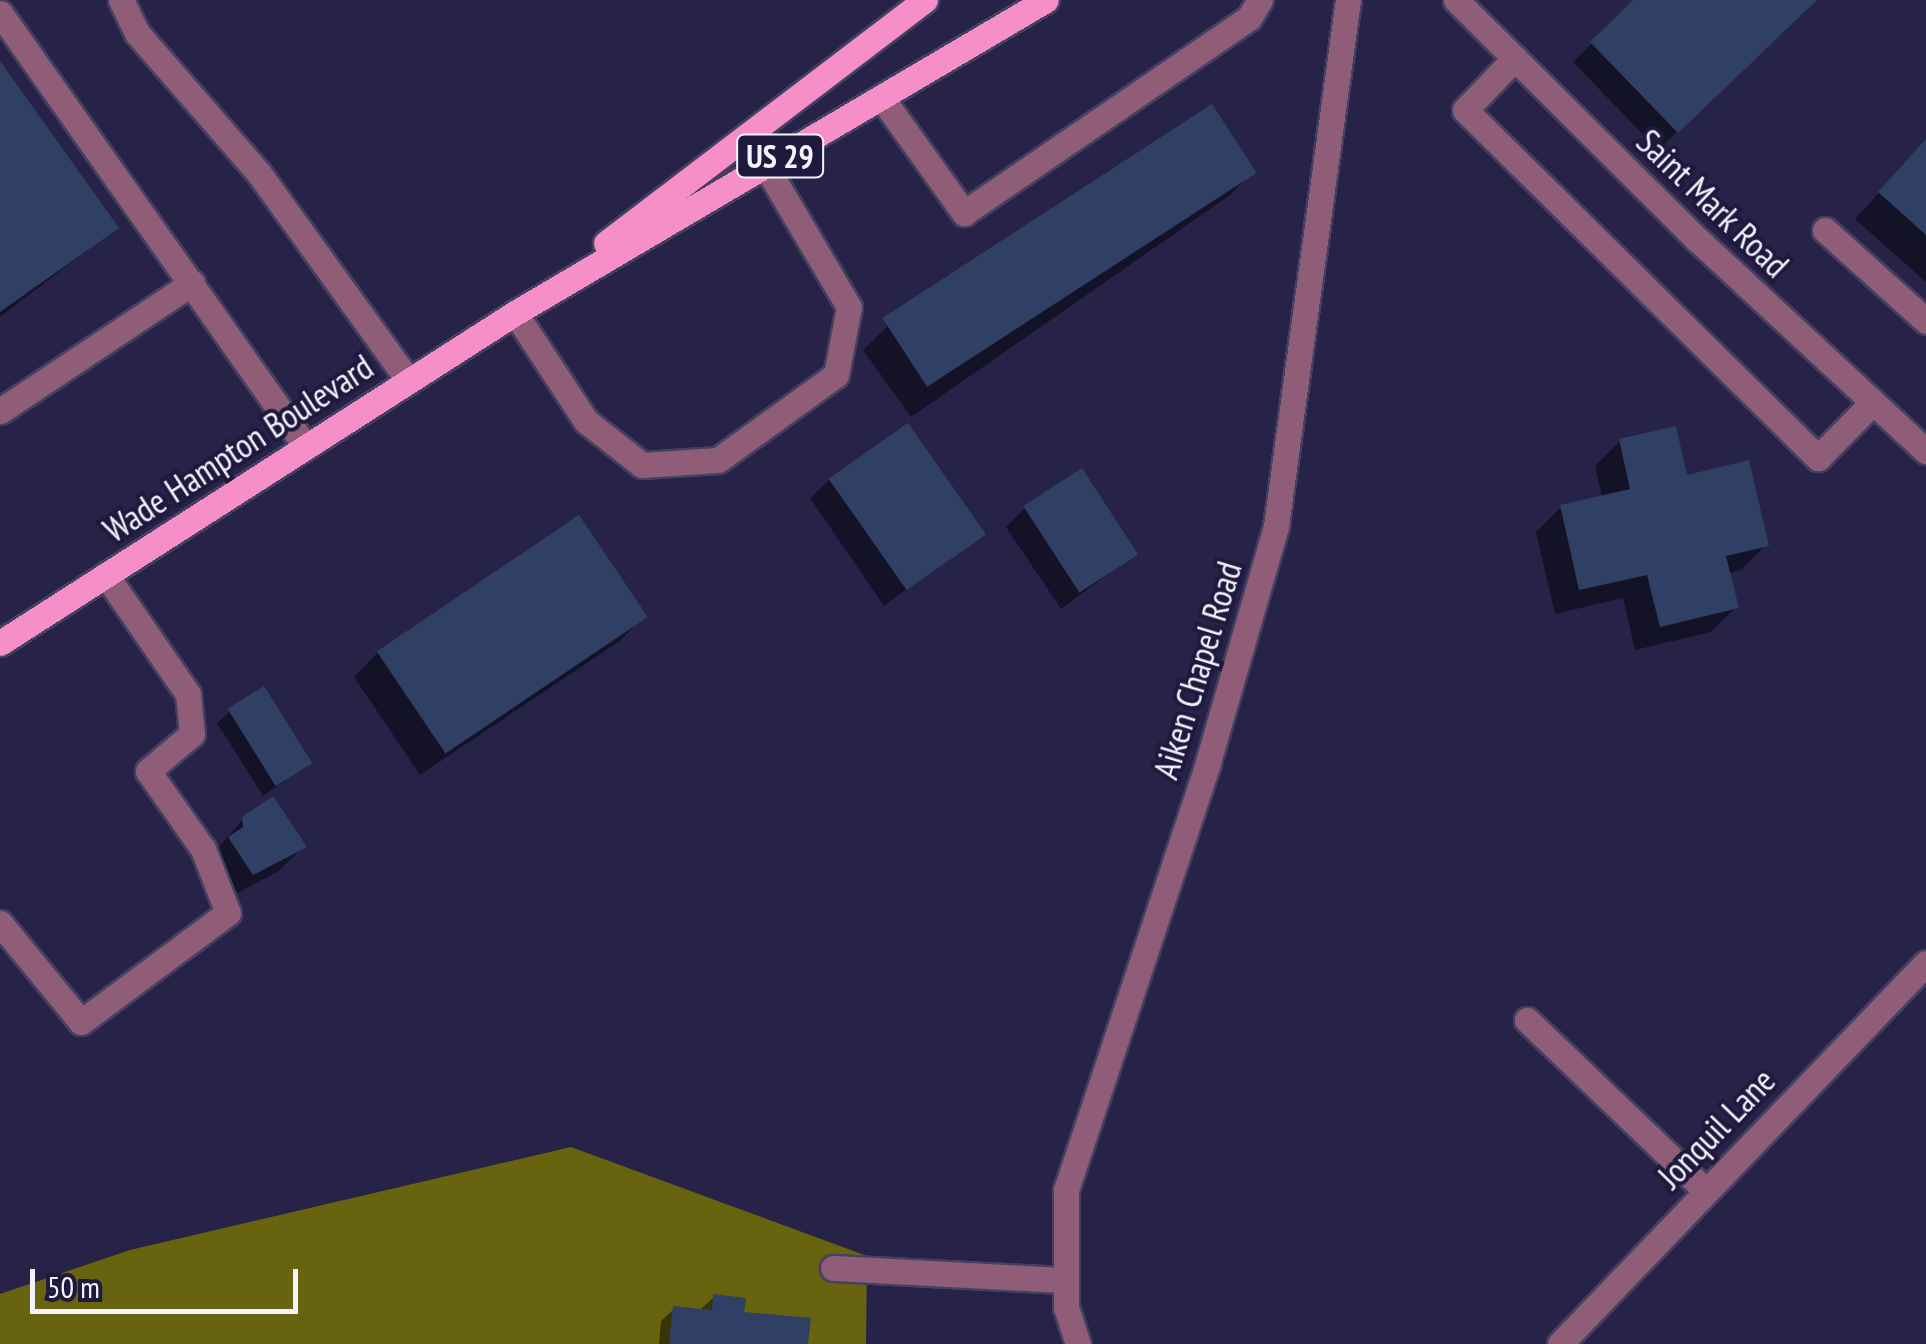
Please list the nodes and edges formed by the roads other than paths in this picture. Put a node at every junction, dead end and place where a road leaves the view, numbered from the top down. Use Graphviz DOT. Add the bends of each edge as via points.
graph roads {
  1 [pos="121,0"];
  2 [pos="925,0"];
  3 [pos="1046,0"];
  4 [pos="1260,0"];
  5 [pos="1348,0"];
  6 [pos="1456,0"];
  7 [pos="0,13"];
  8 [pos="1515,58"];
  9 [pos="882,96"];
  10 [pos="765,165"];
  11 [pos="1826,230"];
  12 [pos="192,283"];
  13 [pos="515,313"];
  14 [pos="1926,321"];
  15 [pos="409,381"];
  16 [pos="1873,402"];
  17 [pos="0,410"];
  18 [pos="306,446"];
  19 [pos="1926,451"];
  20 [pos="106,575"];
  21 [pos="0,643"];
  22 [pos="0,923"];
  23 [pos="1926,963"];
  24 [pos="1528,1020"];
  25 [pos="1705,1190"];
  26 [pos="833,1268"];
  27 [pos="1064,1280"];
  28 [pos="1078,1344"];
  29 [pos="1560,1344"];
  1 -- 15 [label="street" via="136,33 258,172"];
  2 -- 13 [label="main road, Wade Hampton Boulevard / US 29"];
  3 -- 9 [label="main road, Wade Hampton Boulevard / US 29"];
  4 -- 9 [label="street" via="1249,18 964,213"];
  5 -- 27 [label="street, Aiken Chapel Road" via="1276,526 1208,762 1077,1144 1066,1190"];
  6 -- 8 [label="street, Saint Mark Road"];
  7 -- 12 [label="street"];
  8 -- 16 [label="street, Saint Mark Road"];
  8 -- 16 [label="street" via="1465,110 1818,458"];
  9 -- 10 [label="main road, Wade Hampton Boulevard / US 29"];
  10 -- 13 [label="main road, Wade Hampton Boulevard / US 29"];
  10 -- 13 [label="street" via="849,306 836,375 718,460 642,465 586,420"];
  11 -- 14 [label="street"];
  12 -- 17 [label="street"];
  12 -- 18 [label="street"];
  13 -- 15 [label="main road, Wade Hampton Boulevard / US 29"];
  15 -- 18 [label="main road, Wade Hampton Boulevard / US 29"];
  16 -- 19 [label="street, Saint Mark Road"];
  18 -- 20 [label="main road, Wade Hampton Boulevard / US 29"];
  20 -- 21 [label="main road, Wade Hampton Boulevard / US 29"];
  20 -- 22 [label="street" via="188,694 192,734 148,771 202,849 228,913 81,1022"];
  23 -- 25 [label="street, Jonquil Lane"];
  24 -- 25 [label="street"];
  25 -- 29 [label="street, Jonquil Lane"];
  26 -- 27 [label="street"];
  27 -- 28 [label="street, Aiken Chapel Road"];
}
